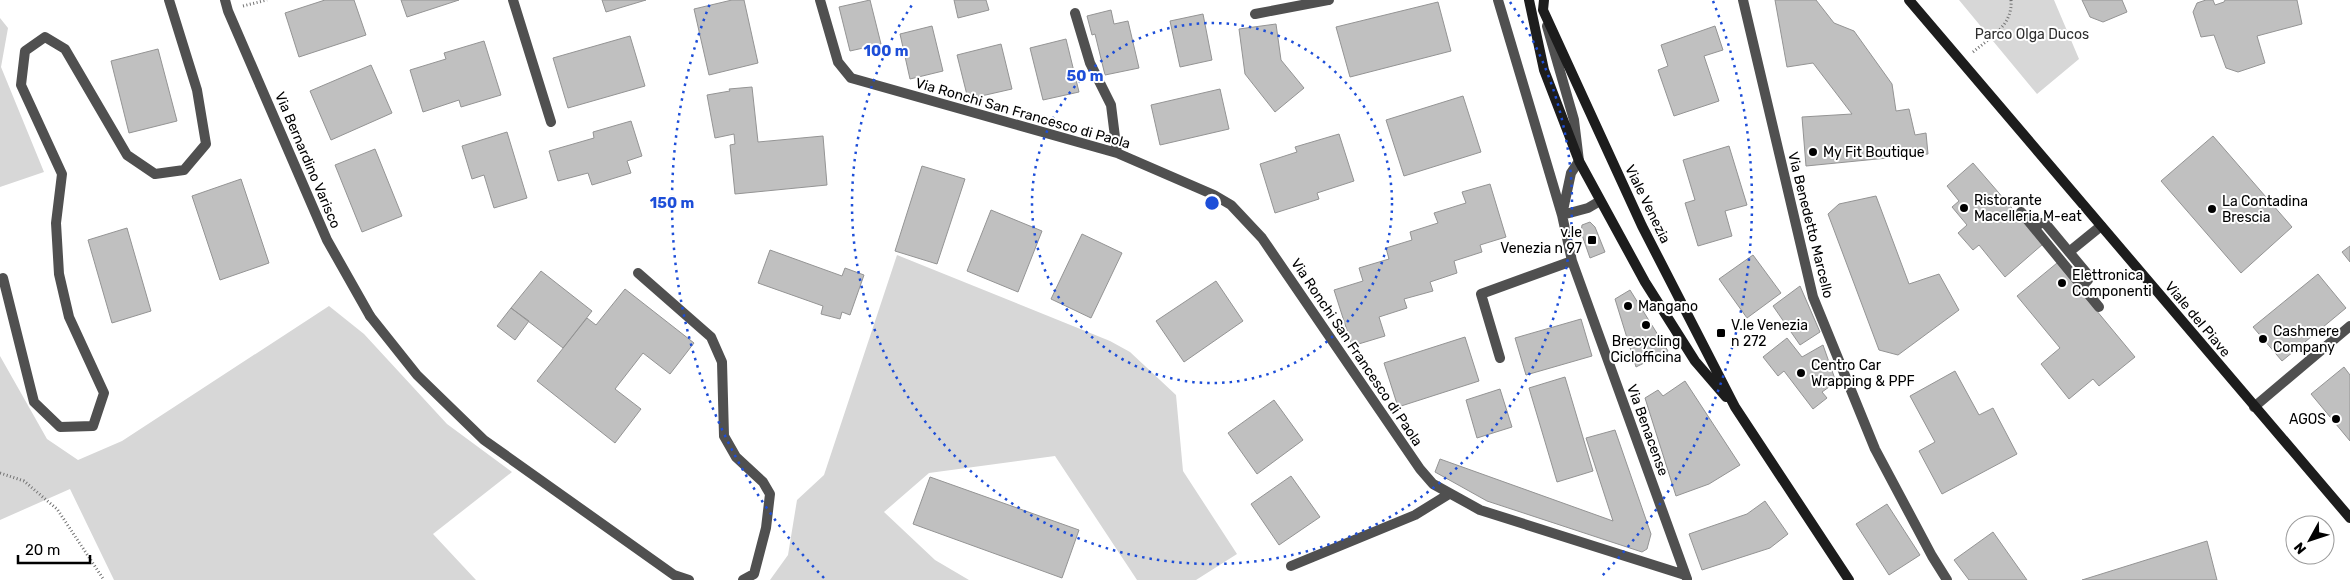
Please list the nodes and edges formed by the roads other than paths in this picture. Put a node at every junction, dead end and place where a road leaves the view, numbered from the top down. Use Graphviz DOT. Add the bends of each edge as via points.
graph roads {
  1 [pos="170,0"];
  2 [pos="513,0"];
  3 [pos="820,0"];
  4 [pos="1329,0"];
  5 [pos="1498,0"];
  6 [pos="1529,0"];
  7 [pos="1743,0"];
  8 [pos="1909,0"];
  9 [pos="227,5"];
  10 [pos="1543,5"];
  11 [pos="1075,14"];
  12 [pos="1255,14"];
  13 [pos="551,122"];
  14 [pos="1117,152"];
  15 [pos="1579,161"];
  16 [pos="1600,201"];
  17 [pos="2021,212"];
  18 [pos="1562,215"];
  19 [pos="2101,226"];
  20 [pos="2034,228"];
  21 [pos="2070,252"];
  22 [pos="1572,261"];
  23 [pos="638,274"];
  24 [pos="3,278"];
  25 [pos="2082,286"];
  26 [pos="2099,307"];
  27 [pos="2350,326"];
  28 [pos="1500,358"];
  29 [pos="1735,407"];
  30 [pos="2254,407"];
  31 [pos="1449,494"];
  32 [pos="2350,518"];
  33 [pos="1291,566"];
  34 [pos="1686,578"];
  35 [pos="689,580"];
  36 [pos="743,580"];
  37 [pos="1850,580"];
  38 [pos="1947,580"];
  1 -- 24 [label="street" via="197,90 206,144 184,170 155,174 127,155 65,49 45,37 25,51 21,85 62,174 56,224 59,274 69,317 104,393 93,426 60,428 34,402"];
  2 -- 13 [label="street"];
  3 -- 14 [label="street, Via Ronchi San Francesco di Paola" via="838,62 851,78"];
  4 -- 12 [label="street"];
  5 -- 18 [label="street, Via Benacense"];
  6 -- 15 [label="street, Viale Venezia" via="1544,70"];
  7 -- 38 [label="street, Via Benedetto Marcello" via="1813,297 1875,449"];
  8 -- 19 [label="street, Viale del Piave"];
  9 -- 35 [label="street, Via Bernardino Varisco" via="327,240 370,316 417,375 484,440 674,575"];
  10 -- 15 [label="street, Viale Venezia" via="1574,120"];
  10 -- 29 [label="street, Viale Venezia" via="1642,226"];
  11 -- 14 [label="street" via="1090,62 1110,105"];
  14 -- 31 [label="street, Via Ronchi San Francesco di Paola" via="1231,205 1262,238 1420,469 1433,484"];
  15 -- 16 [label="street, Viale Venezia"];
  15 -- 18 [label="street, Via Benacense" via="1571,174"];
  16 -- 18 [label="street"];
  16 -- 29 [label="street, Viale Venezia" via="1645,282 1695,361"];
  17 -- 20 [label="street"];
  18 -- 22 [label="street, Via Benacense"];
  19 -- 21 [label="street"];
  19 -- 30 [label="street, Viale del Piave"];
  20 -- 21 [label="street" via="2041,222 2045,223"];
  20 -- 25 [label="street"];
  21 -- 25 [label="street" via="2089,276"];
  22 -- 28 [label="street" via="1481,294"];
  22 -- 34 [label="street, Via Benacense"];
  23 -- 36 [label="street" via="711,337 722,362 724,436 736,457 764,482 770,494 766,528 754,574"];
  25 -- 26 [label="street"];
  27 -- 30 [label="street"];
  29 -- 37 [label="street, Viale Venezia"];
  30 -- 32 [label="street, Viale del Piave"];
  31 -- 33 [label="street" via="1415,515"];
  31 -- 34 [label="street, Via Ronchi San Francesco di Paola" via="1480,510"];
}
